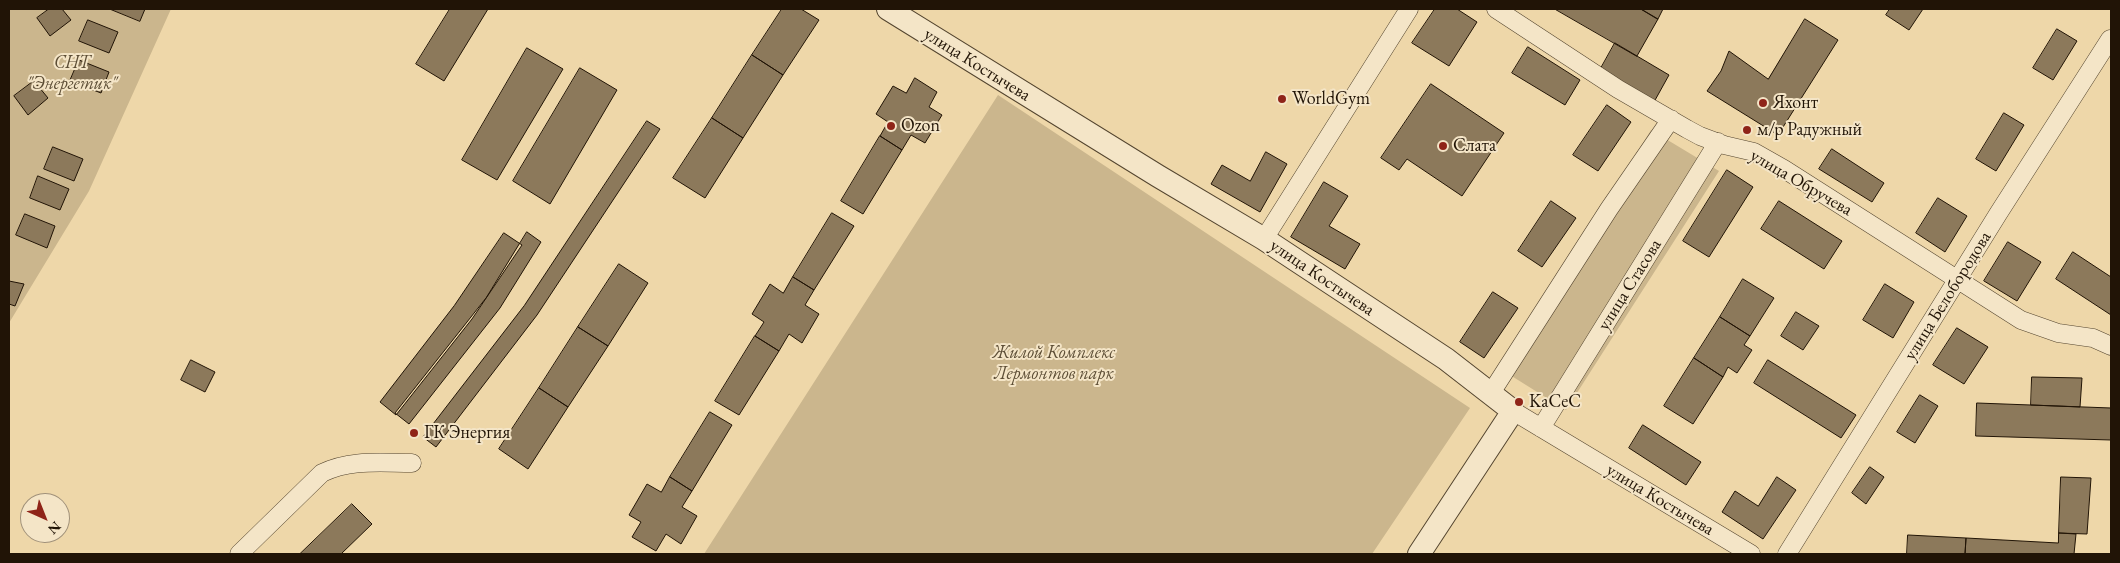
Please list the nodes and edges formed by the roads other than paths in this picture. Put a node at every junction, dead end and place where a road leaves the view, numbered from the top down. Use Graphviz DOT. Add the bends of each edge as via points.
graph roads {
  1 [pos="888,9"];
  2 [pos="1409,9"];
  3 [pos="1496,9"];
  4 [pos="2110,39"];
  5 [pos="1671,119"];
  6 [pos="1718,142"];
  7 [pos="1264,239"];
  8 [pos="1958,280"];
  9 [pos="2111,346"];
  10 [pos="1492,394"];
  11 [pos="1513,412"];
  12 [pos="1542,428"];
  13 [pos="412,463"];
  14 [pos="240,554"];
  15 [pos="1419,554"];
  16 [pos="1751,554"];
  17 [pos="1787,554"];
  1 -- 7 [label="street, улица Костычева"];
  2 -- 7 [label="street"];
  3 -- 5 [label="street, улица Обручева" via="1618,89"];
  4 -- 8 [label="street, улица Белобородова"];
  5 -- 6 [label="street, улица Обручева" via="1700,136"];
  5 -- 10 [label="street" via="1609,209"];
  6 -- 8 [label="street, улица Обручева" via="1754,152"];
  6 -- 12 [label="street, улица Стасова"];
  7 -- 10 [label="street, улица Костычева" via="1446,359"];
  8 -- 9 [label="street, улица Обручева" via="2021,320 2058,333 2093,338"];
  8 -- 17 [label="street, улица Белобородова"];
  10 -- 11 [label="street, улица Костычева"];
  11 -- 12 [label="street, улица Костычева"];
  11 -- 15 [label="street"];
  12 -- 16 [label="street, улица Костычева"];
  13 -- 14 [label="street" via="361,462 333,468 322,474"];
}
